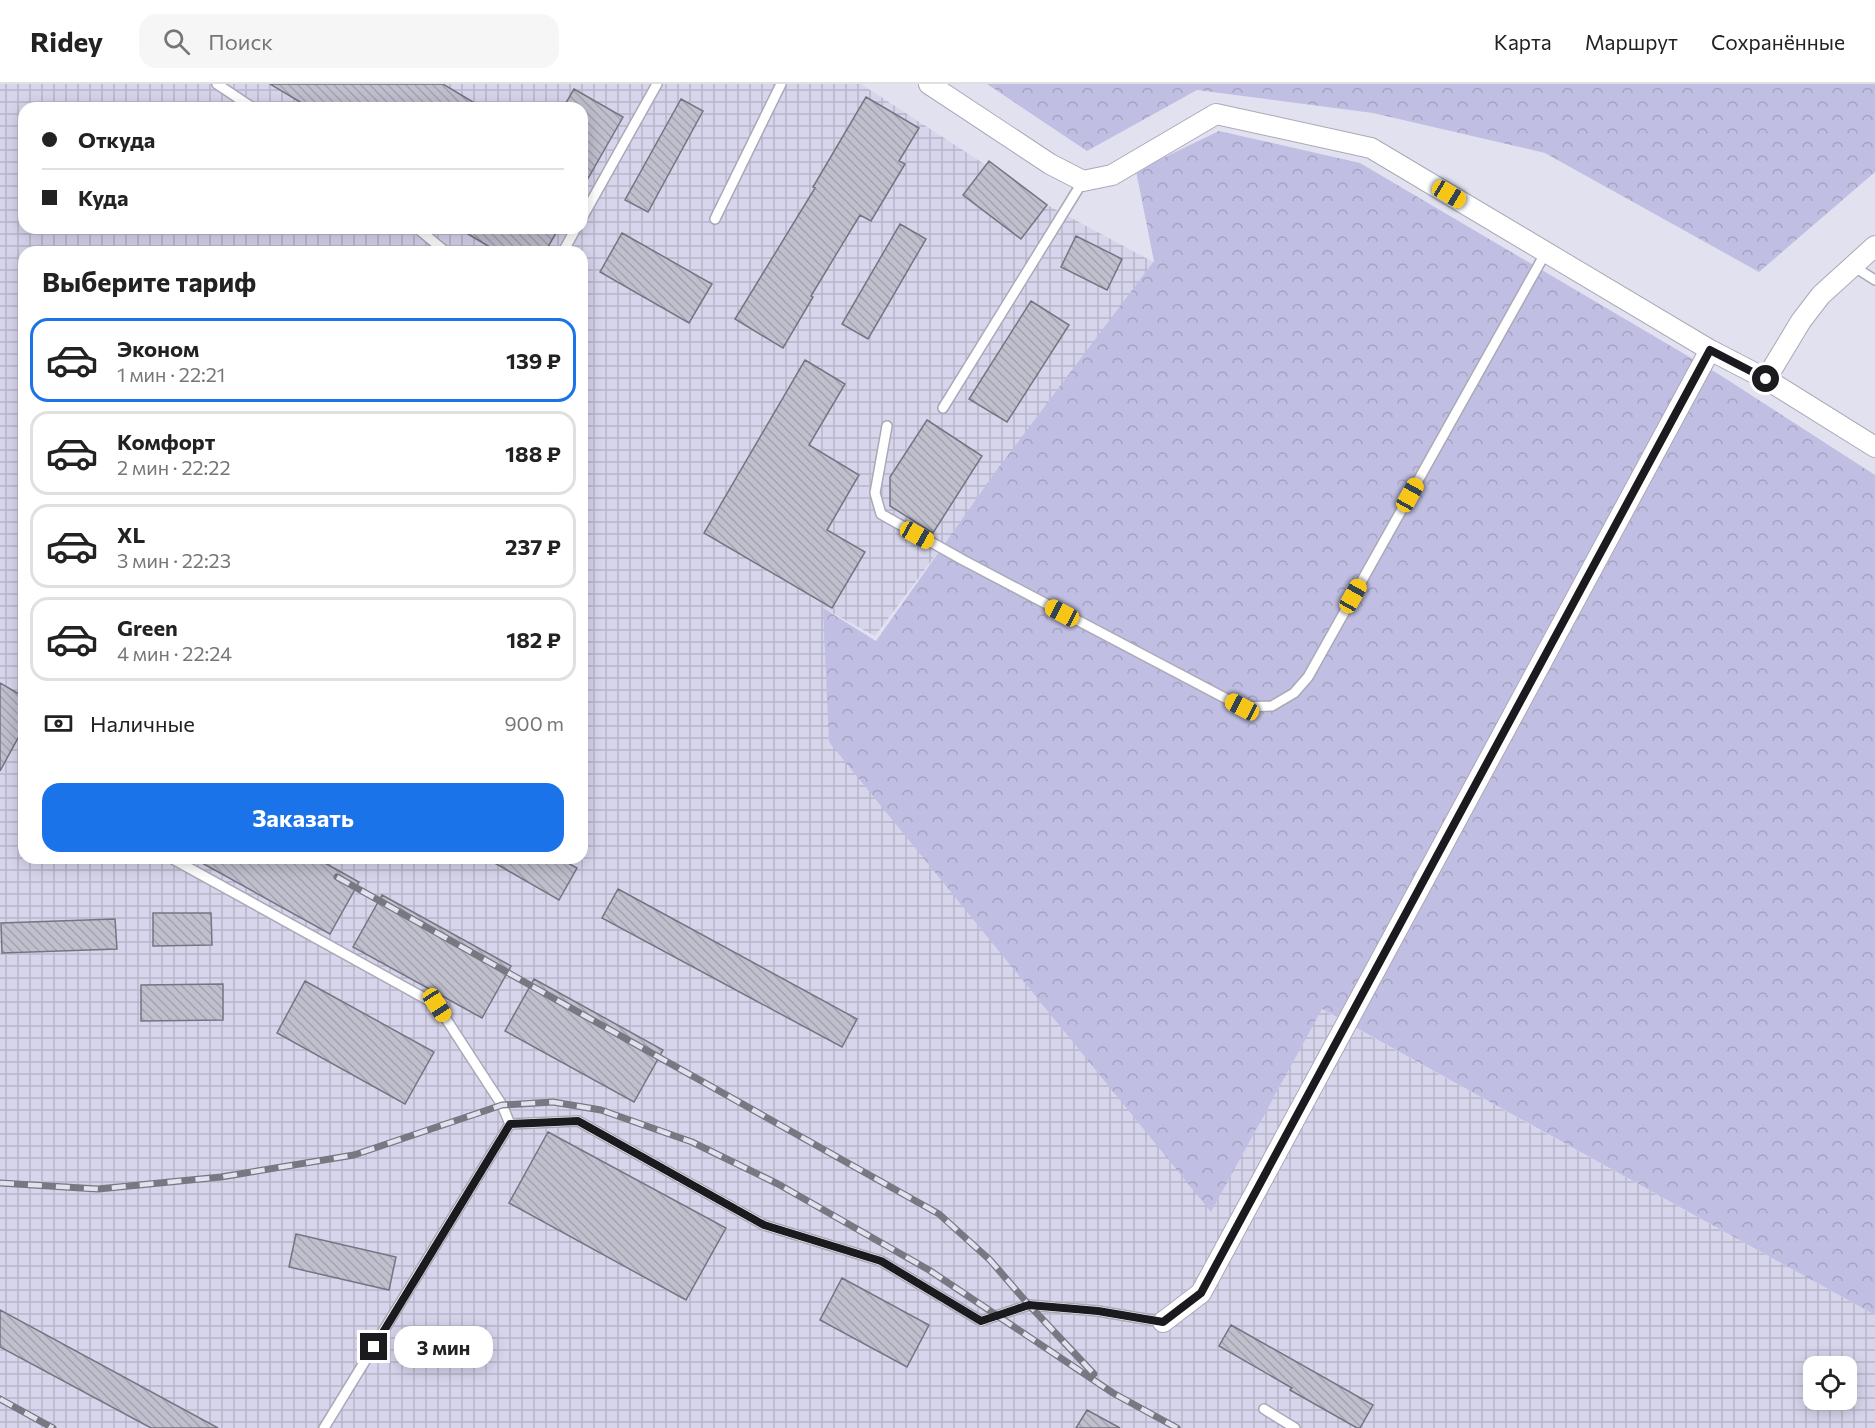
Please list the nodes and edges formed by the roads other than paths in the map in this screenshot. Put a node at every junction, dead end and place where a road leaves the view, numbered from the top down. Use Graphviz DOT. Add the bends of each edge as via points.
graph roads {
  1 [pos="217,84"];
  2 [pos="657,84"];
  3 [pos="781,84"];
  4 [pos="929,84"];
  5 [pos="244,102"];
  6 [pos="1083,181"];
  7 [pos="588,207"];
  8 [pos="715,219"];
  9 [pos="424,234"];
  10 [pos="439,246"];
  11 [pos="1875,246"];
  12 [pos="1546,252"];
  13 [pos="1853,266"];
  14 [pos="1875,280"];
  15 [pos="1710,350"];
  16 [pos="1766,379"];
  17 [pos="943,408"];
  18 [pos="887,426"];
  19 [pos="1875,447"];
  20 [pos="182,864"];
  21 [pos="510,1124"];
  22 [pos="1163,1322"];
  23 [pos="1264,1409"];
  24 [pos="324,1428"];
  25 [pos="1295,1428"];
  1 -- 5 [label="lane"];
  2 -- 7 [label="lane"];
  3 -- 8 [label="lane"];
  4 -- 6 [label="street" via="1050,164"];
  6 -- 12 [label="street" via="1112,175 1216,114 1371,148"];
  6 -- 17 [label="lane"];
  9 -- 10 [label="lane"];
  11 -- 13 [label="street"];
  12 -- 15 [label="street"];
  12 -- 18 [label="lane" via="1308,677 1294,693 1272,706 1242,707 881,514 875,493"];
  13 -- 14 [label="lane"];
  13 -- 16 [label="street" via="1821,295"];
  15 -- 16 [label="street"];
  15 -- 22 [label="street" via="1201,1293"];
  16 -- 19 [label="street"];
  20 -- 21 [label="lane" via="437,1005"];
  21 -- 22 [label="lane" via="578,1121 764,1225 881,1261 981,1321 1029,1305"];
  21 -- 24 [label="lane"];
  23 -- 25 [label="lane"];
}
